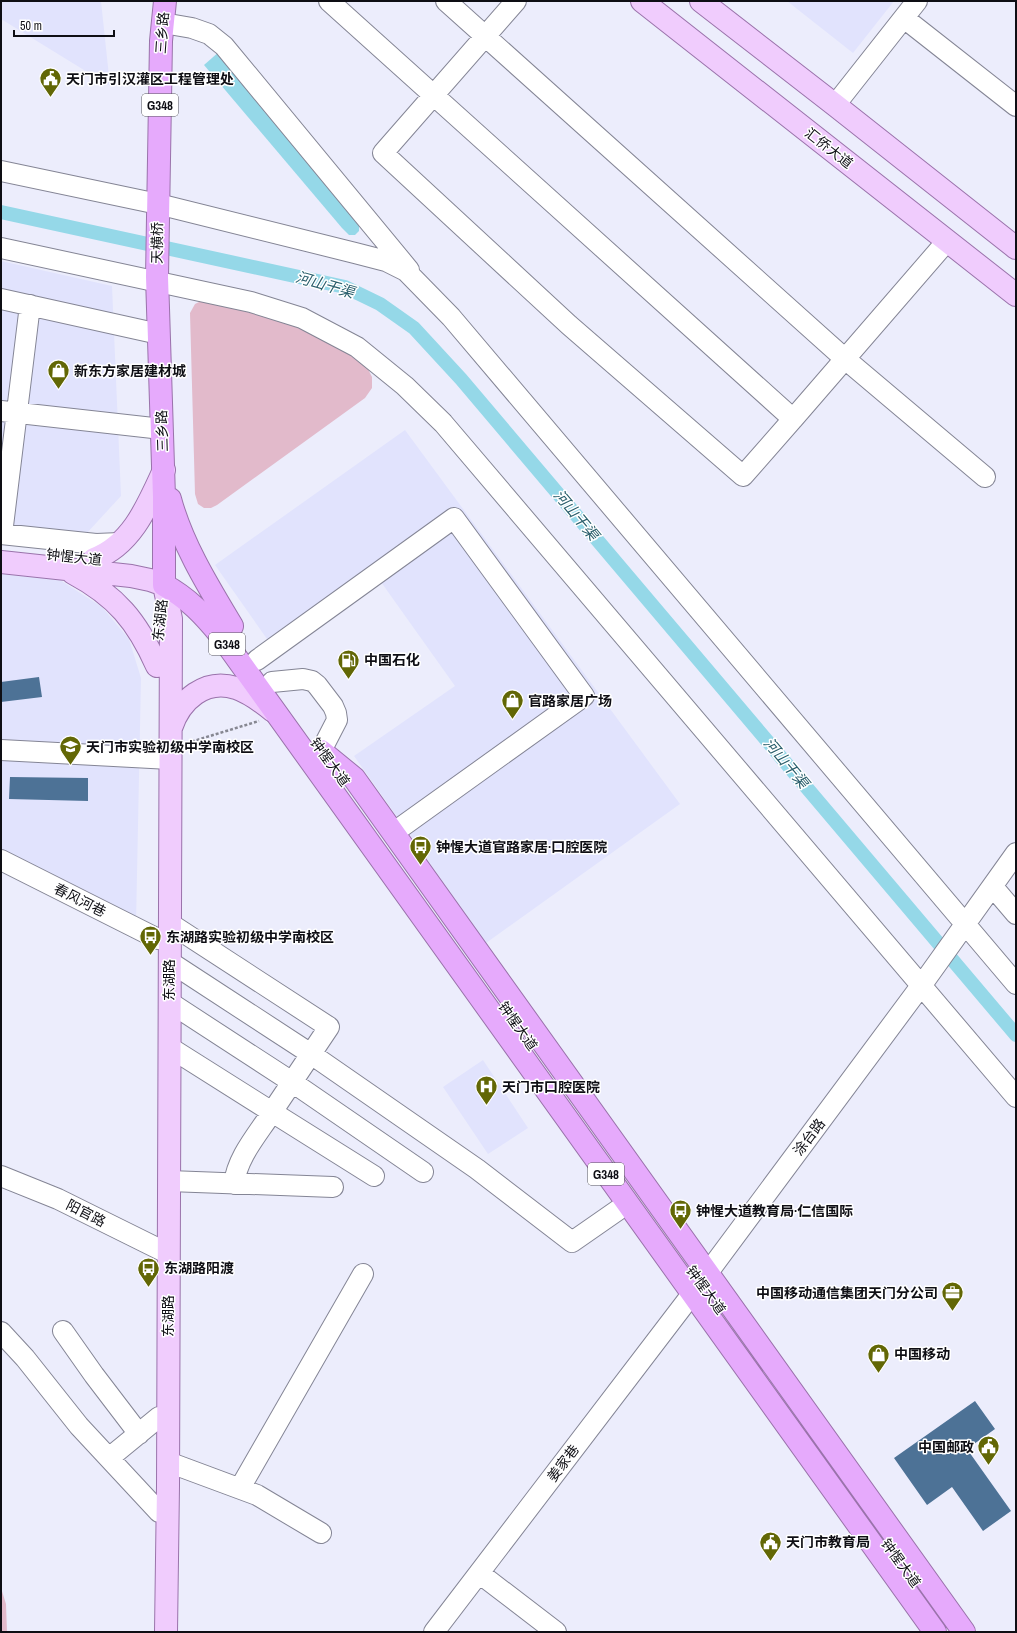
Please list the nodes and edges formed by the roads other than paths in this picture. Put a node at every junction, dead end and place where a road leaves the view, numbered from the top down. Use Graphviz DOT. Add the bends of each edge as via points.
graph roads {
  1 [pos="164,1"];
  2 [pos="329,1"];
  3 [pos="446,1"];
  4 [pos="516,1"];
  5 [pos="642,1"];
  6 [pos="701,1"];
  7 [pos="917,1"];
  8 [pos="904,18"];
  9 [pos="162,23"];
  10 [pos="485,36"];
  11 [pos="433,95"];
  12 [pos="835,105"];
  13 [pos="1016,106"];
  14 [pos="1,171"];
  15 [pos="158,207"];
  16 [pos="947,241"];
  17 [pos="1,248"];
  18 [pos="1016,248"];
  19 [pos="157,280"];
  20 [pos="423,286"];
  21 [pos="1016,295"];
  22 [pos="1,299"];
  23 [pos="30,305"];
  24 [pos="159,334"];
  25 [pos="844,358"];
  26 [pos="9,412"];
  27 [pos="793,419"];
  28 [pos="162,429"];
  29 [pos="164,470"];
  30 [pos="985,477"];
  31 [pos="1,539"];
  32 [pos="120,543"];
  33 [pos="94,559"];
  34 [pos="1,562"];
  35 [pos="64,569"];
  36 [pos="164,577"];
  37 [pos="232,626"];
  38 [pos="257,660"];
  39 [pos="157,666"];
  40 [pos="272,682"];
  41 [pos="278,715"];
  42 [pos="167,749"];
  43 [pos="1,750"];
  44 [pos="321,751"];
  45 [pos="393,833"];
  46 [pos="1016,853"];
  47 [pos="1,860"];
  48 [pos="993,887"];
  49 [pos="1016,914"];
  50 [pos="964,928"];
  51 [pos="164,931"];
  52 [pos="442,954"];
  53 [pos="170,962"];
  54 [pos="924,983"];
  55 [pos="1016,984"];
  56 [pos="169,1002"];
  57 [pos="169,1047"];
  58 [pos="311,1054"];
  59 [pos="292,1082"];
  60 [pos="1016,1097"];
  61 [pos="272,1112"];
  62 [pos="423,1172"];
  63 [pos="1,1176"];
  64 [pos="374,1176"];
  65 [pos="169,1181"];
  66 [pos="234,1184"];
  67 [pos="333,1187"];
  68 [pos="618,1210"];
  69 [pos="164,1252"];
  70 [pos="363,1274"];
  71 [pos="696,1288"];
  72 [pos="63,1330"];
  73 [pos="1,1332"];
  74 [pos="159,1417"];
  75 [pos="139,1434"];
  76 [pos="793,1445"];
  77 [pos="109,1458"];
  78 [pos="168,1462"];
  79 [pos="850,1481"];
  80 [pos="240,1488"];
  81 [pos="159,1512"];
  82 [pos="321,1533"];
  83 [pos="479,1573"];
  84 [pos="443,1629"];
  85 [pos="157,1632"];
  86 [pos="166,1632"];
  87 [pos="556,1632"];
  88 [pos="922,1632"];
  89 [pos="935,1632"];
  90 [pos="951,1632"];
  91 [pos="964,1632"];
  1 -- 9 [label="highway, 三乡路 / G348"];
  2 -- 11 [label="street"];
  3 -- 10 [label="street"];
  4 -- 10 [label="street"];
  5 -- 16 [label="main road, 汇侨大道"];
  6 -- 12 [label="main road"];
  7 -- 8 [label="street"];
  8 -- 12 [label="street"];
  8 -- 13 [label="street"];
  9 -- 15 [label="highway, 三乡路 / G348"];
  9 -- 20 [label="street" via="209,34 224,46"];
  10 -- 11 [label="street"];
  10 -- 25 [label="street"];
  11 -- 27 [label="street"];
  11 -- 27 [label="street" via="383,153 569,326 744,476"];
  12 -- 18 [label="main road"];
  14 -- 15 [label="street"];
  15 -- 19 [label="highway, 天横桥 / G348"];
  15 -- 20 [label="street" via="386,261 406,271"];
  16 -- 21 [label="main road, 汇侨大道"];
  16 -- 25 [label="street"];
  17 -- 19 [label="street"];
  19 -- 24 [label="highway, 三乡路 / G348"];
  19 -- 54 [label="street" via="251,302 302,318 357,347 405,386 443,423"];
  20 -- 50 [label="street"];
  22 -- 23 [label="street"];
  23 -- 24 [label="street"];
  23 -- 26 [label="street"];
  24 -- 28 [label="highway, 三乡路 / G348"];
  25 -- 27 [label="street"];
  25 -- 30 [label="street"];
  26 -- 28 [label="street"];
  26 -- 31 [label="street"];
  28 -- 29 [label="highway, 三乡路 / G348"];
  29 -- 32 [label="main road" via="144,511"];
  29 -- 36 [label="highway, 三乡路 / G348"];
  29 -- 37 [label="highway" via="170,500 182,534"];
  31 -- 32 [label="street"];
  31 -- 33 [label="main road, 钟惺大道"];
  32 -- 33 [label="main road" via="111,551"];
  33 -- 36 [label="main road, 钟惺大道" via="141,565"];
  34 -- 35 [label="main road, 钟惺大道"];
  35 -- 36 [label="main road, 钟惺大道" via="150,580"];
  35 -- 39 [label="main road" via="98,588 122,608 141,634"];
  36 -- 37 [label="highway, 钟惺大道 / G348" via="186,581 208,598"];
  36 -- 39 [label="main road, 东湖路" via="158,621"];
  36 -- 41 [label="highway, 钟惺大道 / G348" via="210,622"];
  36 -- 42 [label="main road, 东湖路" via="171,619"];
  37 -- 38 [label="highway, 钟惺大道 / G348"];
  38 -- 40 [label="highway, 钟惺大道 / G348"];
  38 -- 45 [label="street" via="454,518 584,696"];
  39 -- 42 [label="main road, 东湖路"];
  40 -- 44 [label="highway, 钟惺大道 / G348"];
  40 -- 44 [label="street" via="303,679 312,681 333,706 337,720"];
  41 -- 42 [label="main road" via="236,688 214,686 196,693 180,709 174,719"];
  41 -- 52 [label="highway, 钟惺大道 / G348"];
  42 -- 43 [label="street"];
  42 -- 51 [label="main road, 东湖路"];
  44 -- 45 [label="highway" via="354,778"];
  44 -- 71 [label="highway, 钟惺大道 / G348"];
  45 -- 71 [label="highway"];
  46 -- 48 [label="street"];
  47 -- 51 [label="street, 春风河巷"];
  48 -- 49 [label="street"];
  48 -- 50 [label="street"];
  50 -- 54 [label="street, 涂台路"];
  50 -- 55 [label="street"];
  51 -- 53 [label="main road, 东湖路"];
  51 -- 58 [label="street, 春风河巷" via="329,1027"];
  51 -- 69 [label="main road, 东湖路"];
  52 -- 68 [label="highway"];
  52 -- 71 [label="highway, 钟惺大道 / G348"];
  53 -- 56 [label="main road, 东湖路"];
  53 -- 58 [label="street"];
  54 -- 60 [label="street"];
  54 -- 71 [label="street, 涂台路"];
  56 -- 57 [label="main road, 东湖路"];
  56 -- 59 [label="street"];
  57 -- 61 [label="street"];
  57 -- 65 [label="main road, 东湖路"];
  58 -- 59 [label="street"];
  58 -- 68 [label="street" via="477,1169 572,1242"];
  59 -- 61 [label="street"];
  59 -- 62 [label="street"];
  61 -- 64 [label="street"];
  61 -- 66 [label="street" via="247,1150"];
  63 -- 69 [label="street, 阳官路" via="58,1199"];
  65 -- 66 [label="street"];
  65 -- 69 [label="main road, 东湖路"];
  66 -- 67 [label="street"];
  68 -- 71 [label="highway"];
  69 -- 74 [label="main road, 东湖路"];
  69 -- 78 [label="main road, 东湖路"];
  70 -- 80 [label="street"];
  71 -- 76 [label="highway, 钟惺大道 / G348"];
  71 -- 79 [label="highway, 钟惺大道 / G348"];
  71 -- 83 [label="street, 姜家巷"];
  72 -- 75 [label="street"];
  73 -- 77 [label="street"];
  74 -- 75 [label="street"];
  74 -- 81 [label="main road, 东湖路"];
  75 -- 77 [label="street"];
  76 -- 88 [label="highway"];
  76 -- 89 [label="highway, 钟惺大道 / G348"];
  77 -- 81 [label="street"];
  78 -- 80 [label="street"];
  78 -- 86 [label="main road, 东湖路"];
  79 -- 90 [label="highway, 钟惺大道 / G348"];
  79 -- 91 [label="highway"];
  80 -- 82 [label="street" via="257,1495"];
  81 -- 85 [label="main road, 东湖路"];
  83 -- 84 [label="street, 姜家巷"];
  83 -- 87 [label="street"];
}
